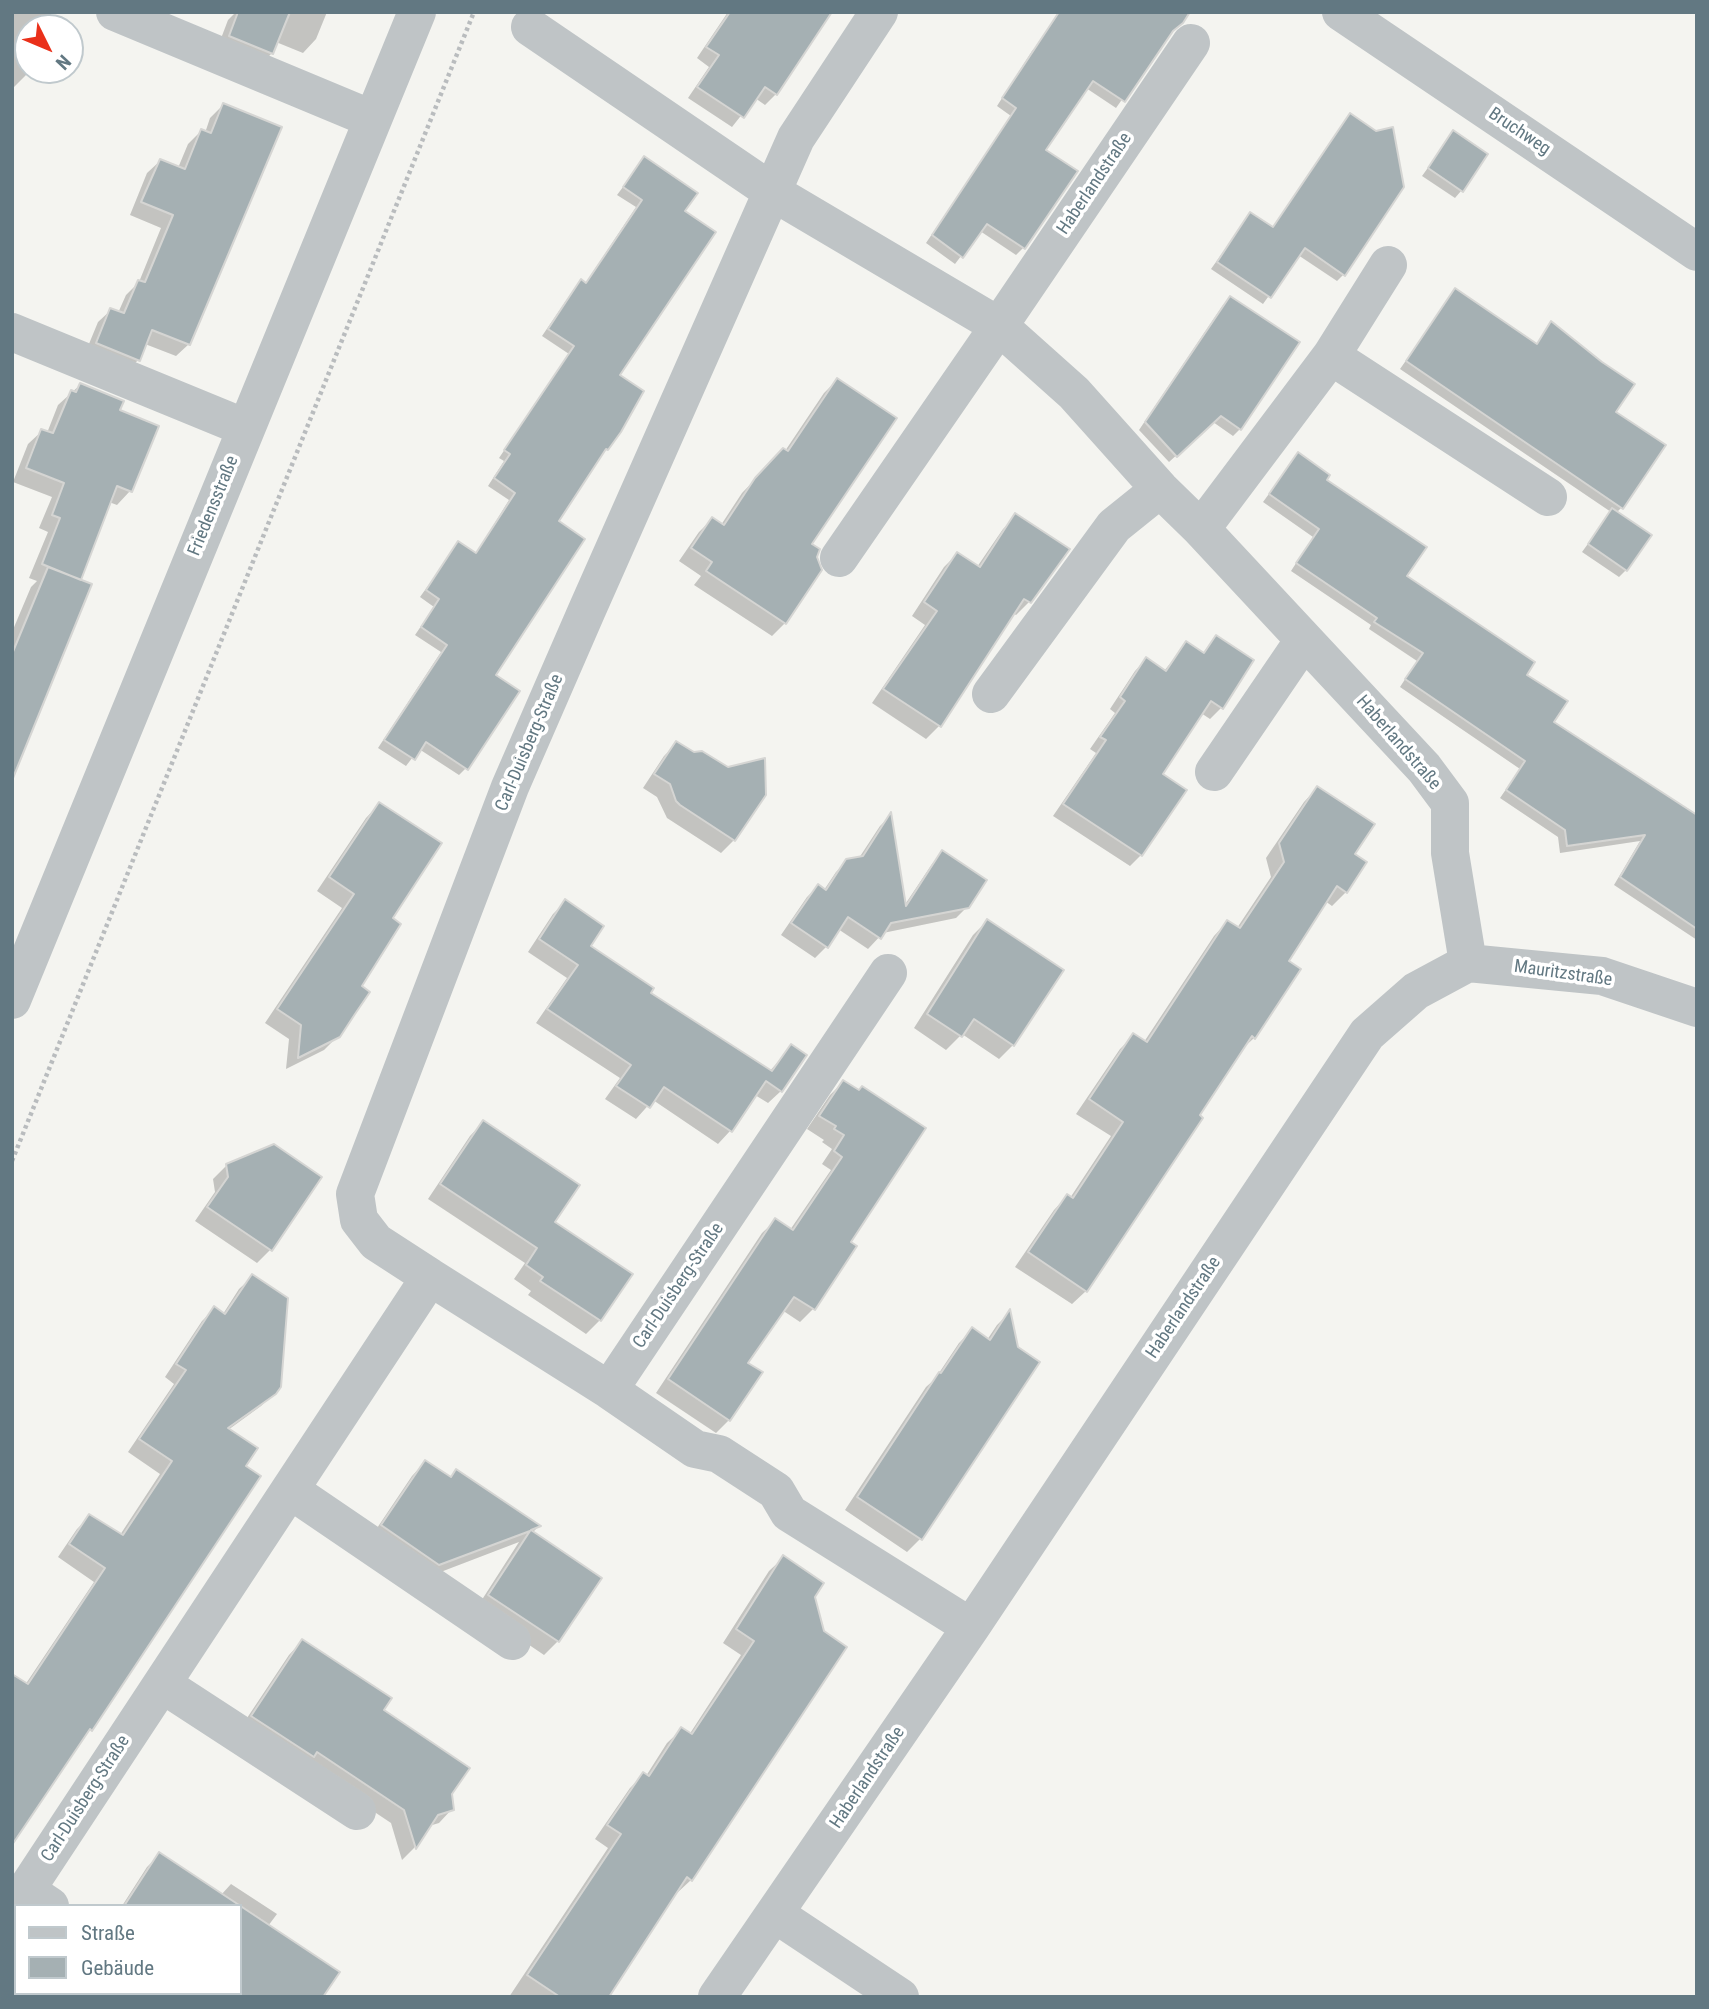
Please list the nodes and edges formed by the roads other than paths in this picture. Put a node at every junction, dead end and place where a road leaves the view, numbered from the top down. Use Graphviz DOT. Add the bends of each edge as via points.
graph roads {
  1 [pos="116,12"];
  2 [pos="417,12"];
  3 [pos="879,12"];
  4 [pos="1340,12"];
  5 [pos="530,27"];
  6 [pos="1191,43"];
  7 [pos="372,119"];
  8 [pos="774,193"];
  9 [pos="1697,252"];
  10 [pos="1388,265"];
  11 [pos="999,326"];
  12 [pos="12,332"];
  13 [pos="1331,356"];
  14 [pos="246,428"];
  15 [pos="1160,489"];
  16 [pos="1548,497"];
  17 [pos="1201,529"];
  18 [pos="839,558"];
  19 [pos="1304,640"];
  20 [pos="992,694"];
  21 [pos="1214,772"];
  22 [pos="1468,963"];
  23 [pos="888,972"];
  24 [pos="12,1000"];
  25 [pos="1697,1008"];
  26 [pos="430,1277"];
  27 [pos="609,1390"];
  28 [pos="290,1490"];
  29 [pos="971,1627"];
  30 [pos="512,1642"];
  31 [pos="162,1684"];
  32 [pos="357,1811"];
  33 [pos="47,1904"];
  34 [pos="775,1914"];
  35 [pos="717,1997"];
  36 [pos="900,1997"];
  1 -- 7 [label="street"];
  2 -- 7 [label="street, Friedensstraße"];
  3 -- 8 [label="street" via="796,138"];
  4 -- 9 [label="street, Bruchweg"];
  5 -- 8 [label="street, Haberlandstraße"];
  6 -- 11 [label="street, Haberlandstraße"];
  7 -- 14 [label="street, Friedensstraße"];
  8 -- 11 [label="street, Haberlandstraße"];
  8 -- 26 [label="street, Carl-Duisberg-Straße" via="510,787 355,1194 359,1220 376,1242"];
  10 -- 13 [label="street"];
  11 -- 15 [label="street, Haberlandstraße" via="1074,393"];
  11 -- 18 [label="street, Haberlandstraße"];
  12 -- 14 [label="street"];
  13 -- 16 [label="street"];
  13 -- 17 [label="street"];
  14 -- 24 [label="street, Friedensstraße"];
  15 -- 17 [label="street, Haberlandstraße"];
  15 -- 20 [label="street" via="1114,526"];
  17 -- 19 [label="street, Haberlandstraße"];
  19 -- 21 [label="street"];
  19 -- 22 [label="street, Haberlandstraße" via="1424,768 1450,803 1450,853"];
  22 -- 25 [label="street, Mauritzstraße" via="1602,976"];
  22 -- 29 [label="street, Haberlandstraße" via="1416,991 1367,1034"];
  23 -- 27 [label="street, Carl-Duisberg-Straße"];
  26 -- 27 [label="street, Carl-Duisberg-Straße"];
  26 -- 28 [label="street, Carl-Duisberg-Straße"];
  27 -- 29 [label="street, Carl-Duisberg-Straße" via="695,1449 719,1454 776,1491 789,1513"];
  28 -- 30 [label="street"];
  28 -- 31 [label="street, Carl-Duisberg-Straße"];
  29 -- 34 [label="street, Haberlandstraße"];
  31 -- 32 [label="street"];
  31 -- 33 [label="street, Carl-Duisberg-Straße" via="26,1890"];
  34 -- 35 [label="street, Haberlandstraße"];
  34 -- 36 [label="street"];
}
